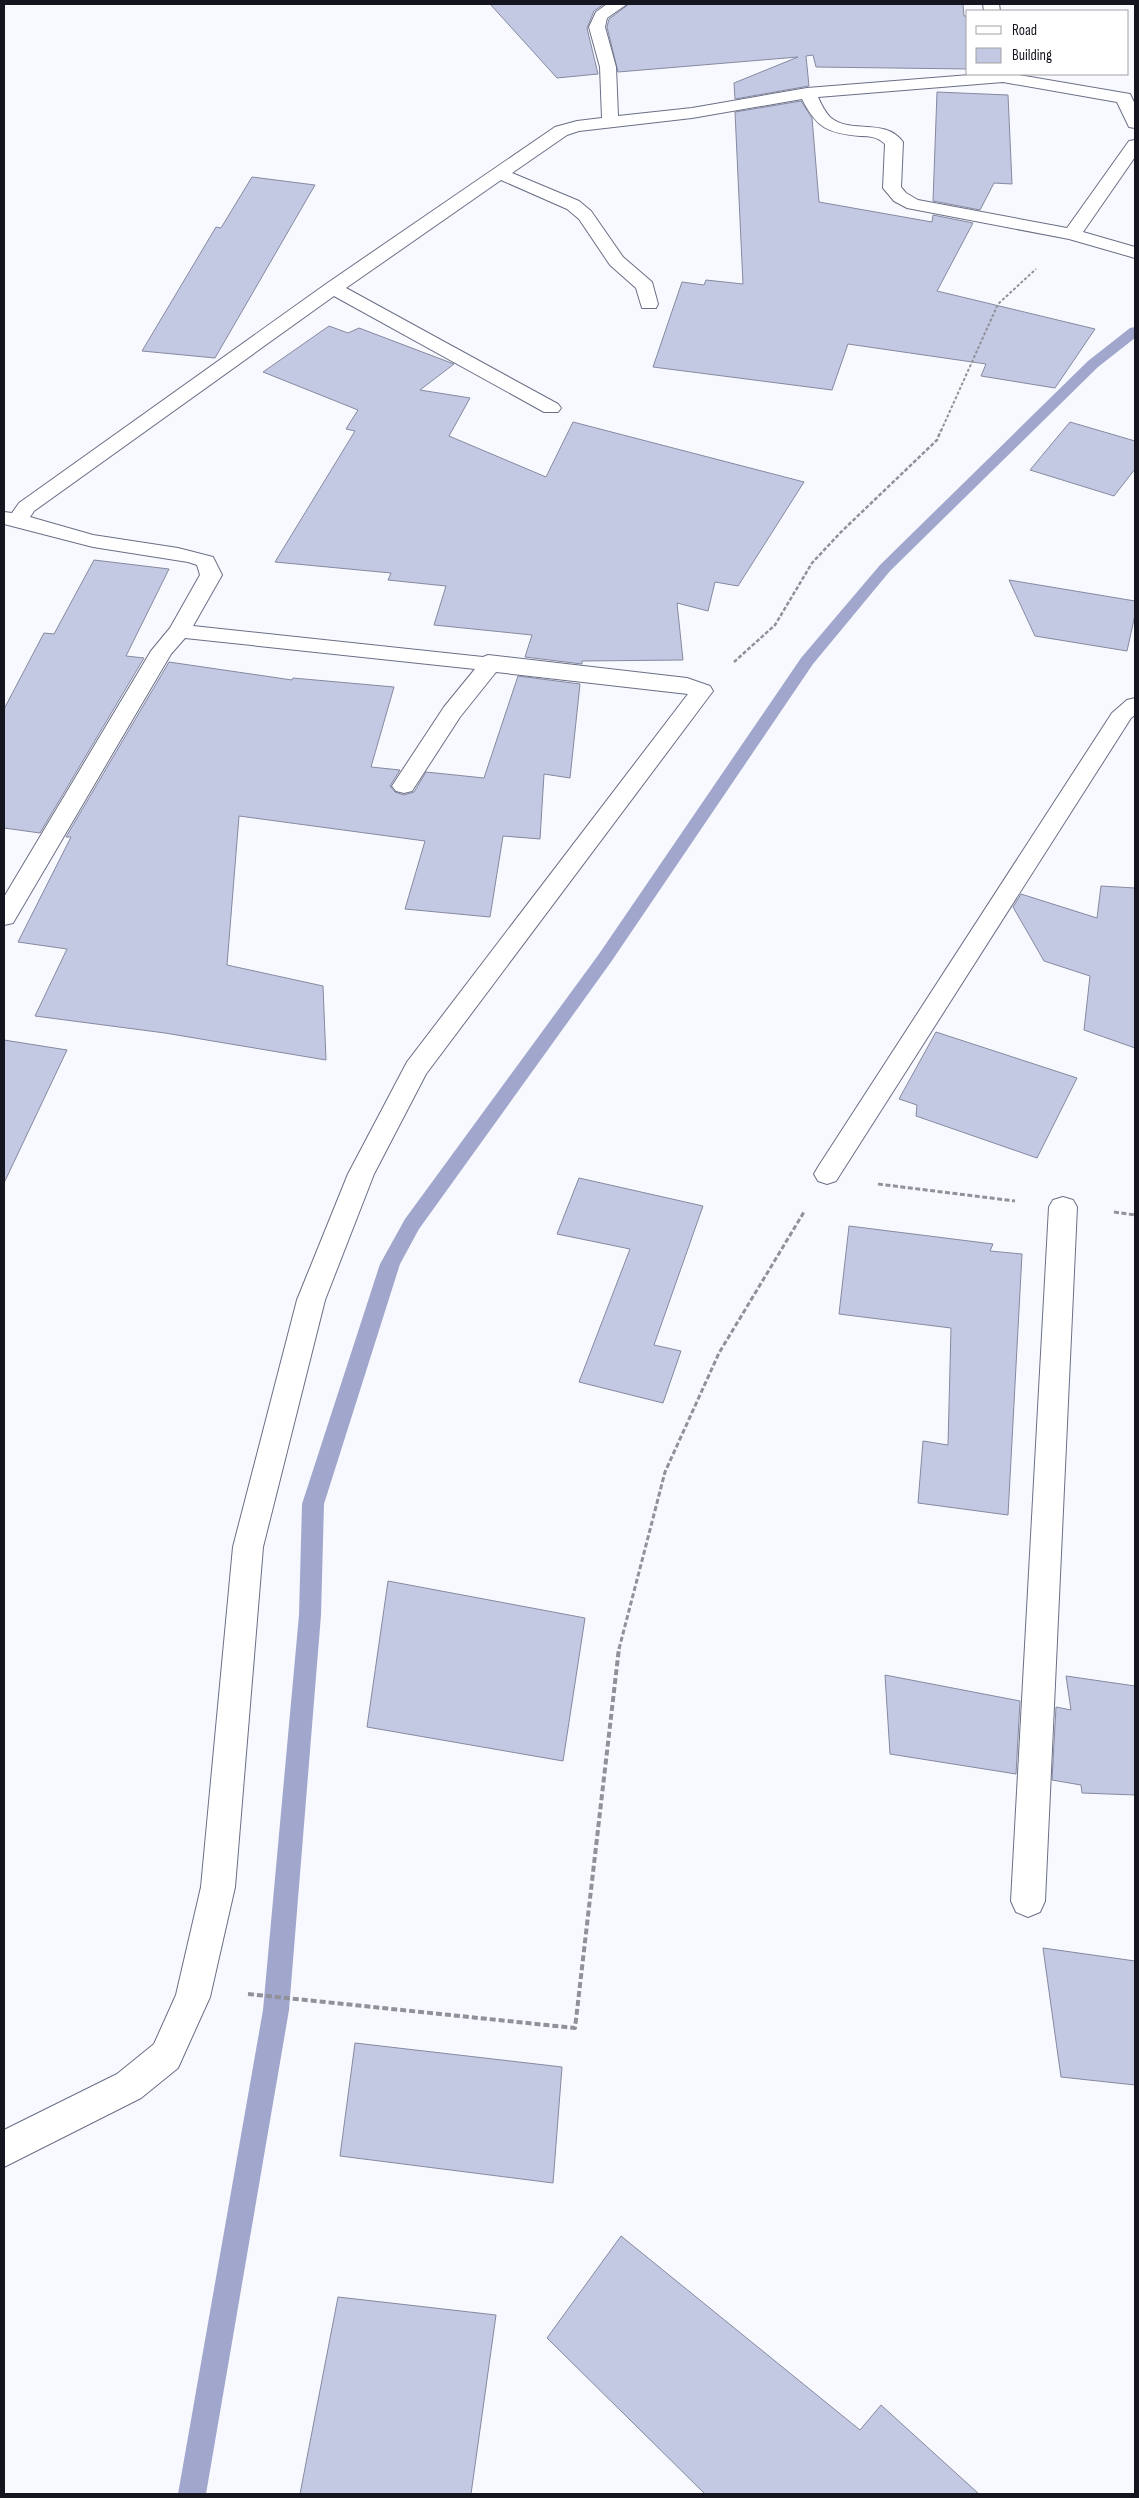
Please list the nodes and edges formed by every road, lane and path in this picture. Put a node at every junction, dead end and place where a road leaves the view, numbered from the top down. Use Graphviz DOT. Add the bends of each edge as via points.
graph roads {
  1 [pos="619,4"];
  2 [pos="1003,75"];
  3 [pos="807,93"];
  4 [pos="611,121"];
  5 [pos="1135,123"];
  6 [pos="1135,145"];
  7 [pos="498,173"];
  8 [pos="1072,234"];
  9 [pos="1135,253"];
  10 [pos="333,288"];
  11 [pos="649,304"];
  12 [pos="551,408"];
  13 [pos="11,519"];
  14 [pos="179,631"];
  15 [pos="488,662"];
  16 [pos="702,691"];
  17 [pos="1135,705"];
  18 [pos="404,786"];
  19 [pos="4,917"];
  20 [pos="827,1174"];
  21 [pos="1063,1206"];
  22 [pos="1135,1215"];
  23 [pos="1028,1900"];
  24 [pos="245,1994"];
  25 [pos="4,2150"];
  1 -- 4 [label="street" via="602,14 597,23 601,50 608,65 607,111"];
  2 -- 3 [label="street"];
  2 -- 5 [label="street" via="1124,98"];
  3 -- 4 [label="street" via="692,113"];
  3 -- 8 [label="street" via="826,122 879,133 894,142 892,188 900,198 913,204"];
  4 -- 7 [label="street" via="561,131"];
  6 -- 8 [label="street"];
  7 -- 10 [label="street"];
  7 -- 11 [label="street" via="574,205 585,215 616,261 645,286"];
  8 -- 9 [label="street"];
  8 -- 16 [label="path" via="998,304 936,440 812,563 775,625"];
  10 -- 12 [label="street"];
  10 -- 13 [label="street"];
  13 -- 14 [label="street" via="93,541 179,553 206,561 211,575"];
  14 -- 15 [label="street"];
  14 -- 19 [label="street" via="162,651"];
  15 -- 16 [label="street" via="687,685"];
  15 -- 18 [label="street" via="485,673 452,712"];
  16 -- 25 [label="street" via="416,1069 361,1174 311,1300 248,1547 218,1887 193,1998 166,2056 129,2086"];
  17 -- 20 [label="street" via="1123,714"];
  20 -- 21 [label="path" via="850,1181"];
  20 -- 24 [label="path" via="719,1353 665,1472 620,1640 575,2028"];
  21 -- 22 [label="path"];
  21 -- 23 [label="street"];
}
